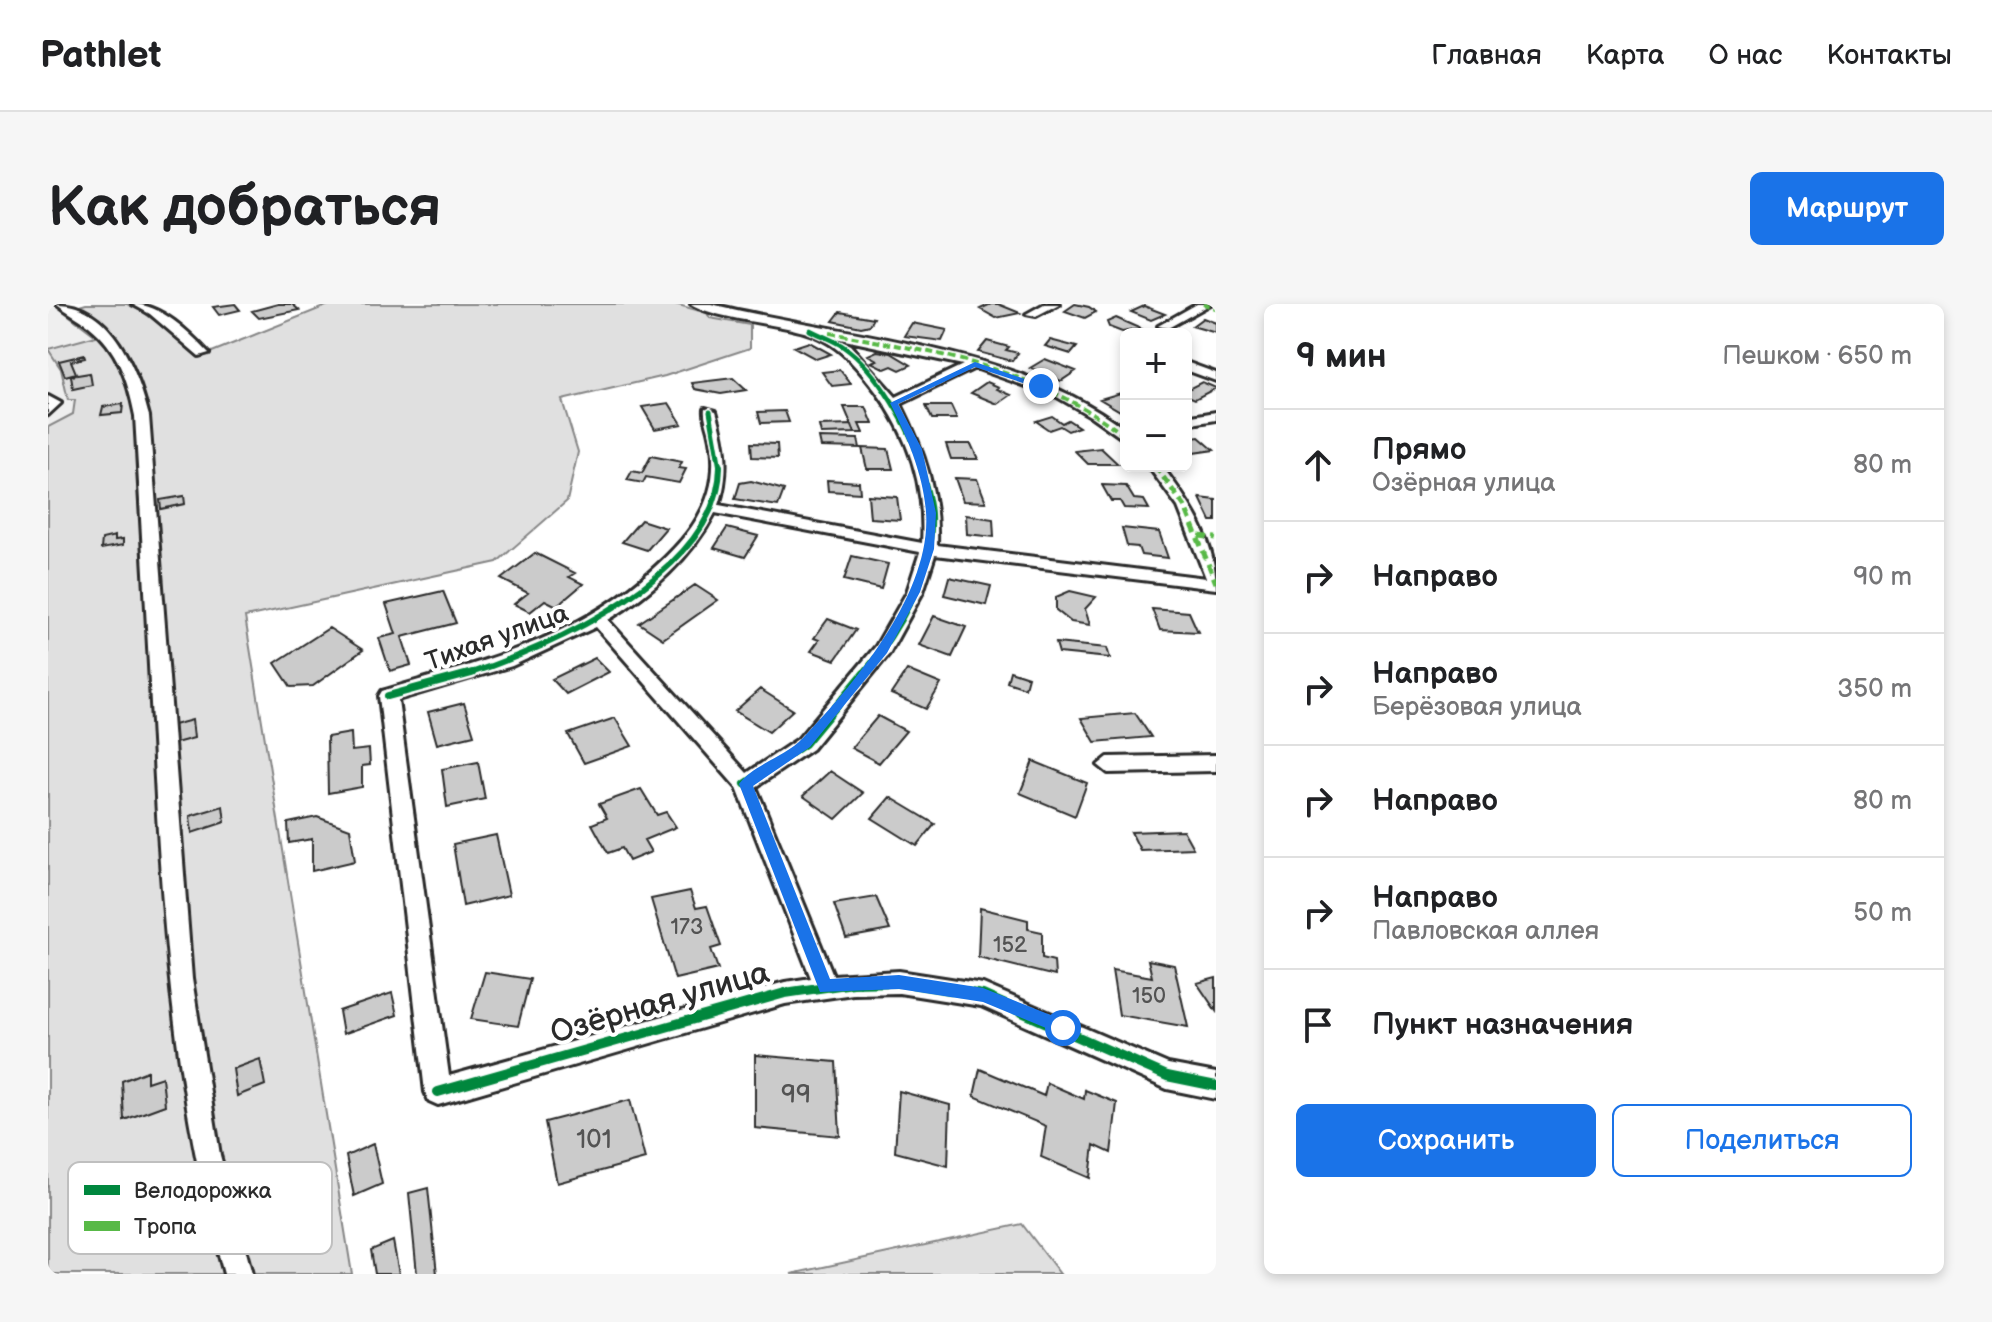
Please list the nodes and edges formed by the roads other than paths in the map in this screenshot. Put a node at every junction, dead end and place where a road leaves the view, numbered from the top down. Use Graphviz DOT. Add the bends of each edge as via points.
graph roads {
  1 [pos="63,304"];
  2 [pos="138,304"];
  3 [pos="697,304"];
  4 [pos="1053,304"];
  5 [pos="1204,304"];
  6 [pos="1216,308"];
  7 [pos="1032,314"];
  8 [pos="1164,326"];
  9 [pos="810,330"];
  10 [pos="203,353"];
  11 [pos="975,364"];
  12 [pos="1192,368"];
  13 [pos="1216,377"];
  14 [pos="48,400"];
  15 [pos="894,403"];
  16 [pos="48,411"];
  17 [pos="710,411"];
  18 [pos="1216,416"];
  19 [pos="1192,420"];
  20 [pos="1120,431"];
  21 [pos="1159,472"];
  22 [pos="713,508"];
  23 [pos="1199,536"];
  24 [pos="1216,538"];
  25 [pos="929,549"];
  26 [pos="1216,583"];
  27 [pos="600,621"];
  28 [pos="1216,763"];
  29 [pos="1108,765"];
  30 [pos="745,784"];
  31 [pos="826,987"];
  32 [pos="1216,1086"];
  33 [pos="438,1092"];
  34 [pos="206,1162"];
  35 [pos="232,1254"];
  36 [pos="238,1274"];
  1 -- 34 [label="street" via="119,347 134,379 142,416 177,955 193,1101"];
  2 -- 10 [label="street"];
  3 -- 9 [label="street"];
  4 -- 7 [label="street"];
  5 -- 6 [label="street"];
  5 -- 8 [label="street"];
  9 -- 11 [label="street"];
  9 -- 15 [label="street" via="846,348"];
  11 -- 15 [label="street"];
  11 -- 20 [label="street" via="1041,386"];
  12 -- 13 [label="street"];
  14 -- 16 [label="street" via="55,403"];
  15 -- 25 [label="street" via="917,449 931,513"];
  17 -- 22 [label="street, Тихая улица" via="720,469"];
  18 -- 19 [label="street"];
  21 -- 23 [label="street"];
  22 -- 25 [label="street"];
  22 -- 27 [label="street, Тихая улица" via="656,578"];
  23 -- 24 [label="street"];
  23 -- 26 [label="street"];
  25 -- 26 [label="street"];
  25 -- 30 [label="street" via="915,592 883,650 805,744"];
  27 -- 30 [label="street"];
  27 -- 33 [label="street, Тихая улица" via="502,663 388,696"];
  28 -- 29 [label="street"];
  30 -- 31 [label="street"];
  31 -- 32 [label="street, Озёрная улица" via="899,982 983,995 1167,1076"];
  31 -- 33 [label="street, Озёрная улица" via="724,1009"];
  35 -- 36 [label="street"];
}
